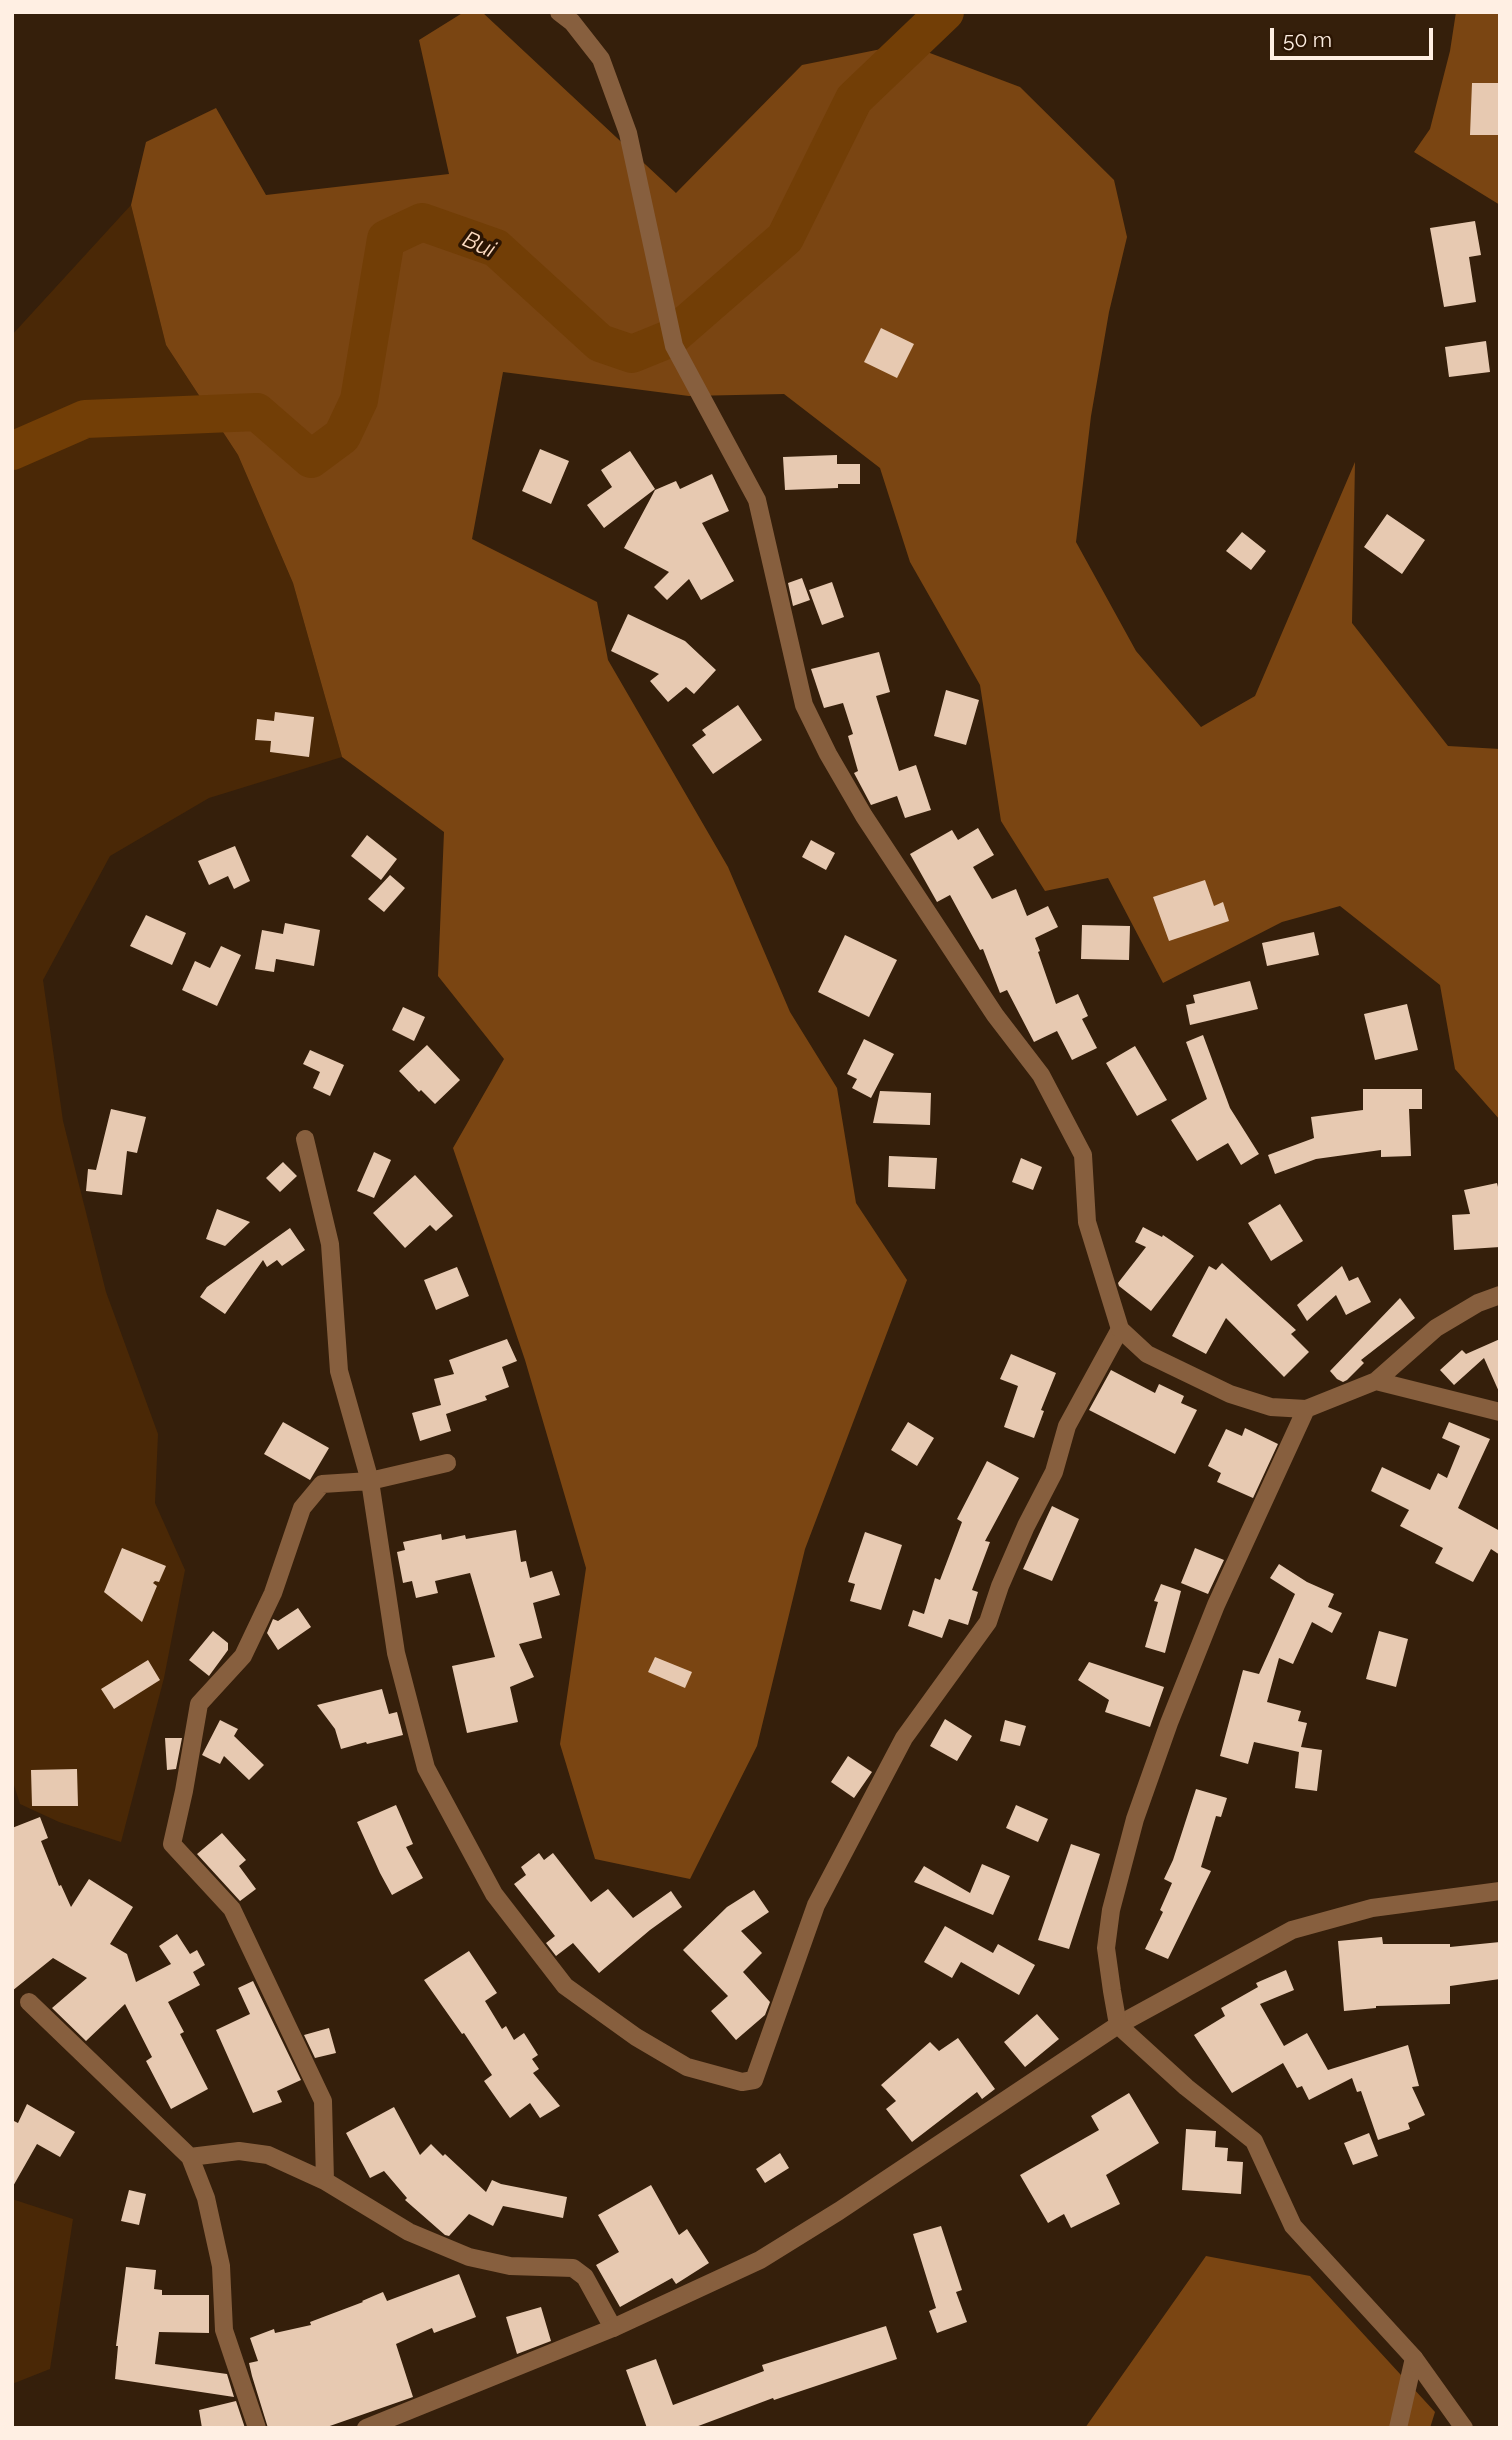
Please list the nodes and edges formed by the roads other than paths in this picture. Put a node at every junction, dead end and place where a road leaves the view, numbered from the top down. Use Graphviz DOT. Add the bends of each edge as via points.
graph roads {
  1 [pos="559,12"];
  2 [pos="305,1139"];
  3 [pos="1500,1295"];
  4 [pos="1120,1329"];
  5 [pos="1376,1381"];
  6 [pos="1306,1409"];
  7 [pos="1500,1412"];
  8 [pos="447,1463"];
  9 [pos="370,1481"];
  10 [pos="1500,1891"];
  11 [pos="29,2002"];
  12 [pos="1118,2025"];
  13 [pos="190,2157"];
  14 [pos="325,2181"];
  15 [pos="613,2328"];
  16 [pos="1414,2358"];
  17 [pos="257,2428"];
  18 [pos="366,2428"];
  19 [pos="1398,2428"];
  20 [pos="1464,2428"];
  1 -- 4 [label="street" via="600,59 628,133 674,346 757,500 804,705 828,754 894,862 995,1015 1041,1075 1083,1155 1087,1222"];
  2 -- 9 [label="street" via="330,1244 338,1371"];
  3 -- 5 [label="street" via="1436,1328"];
  4 -- 6 [label="street" via="1147,1354 1230,1394 1271,1407"];
  4 -- 9 [label="street" via="1067,1426 1054,1472 1026,1526 988,1622 904,1738 816,1905 754,2080 741,2082 688,2067 636,2037 565,1986 494,1894 426,1768 396,1653"];
  5 -- 6 [label="street"];
  5 -- 7 [label="street"];
  6 -- 12 [label="street" via="1216,1605 1135,1819 1111,1910 1107,1948"];
  8 -- 9 [label="street"];
  9 -- 14 [label="street" via="322,1484 302,1508 273,1593 243,1656 200,1704 172,1844 232,1909 323,2101"];
  10 -- 12 [label="street" via="1372,1908 1292,1930"];
  11 -- 13 [label="street"];
  12 -- 15 [label="street" via="760,2260"];
  12 -- 16 [label="street" via="1254,2141 1293,2226"];
  13 -- 14 [label="street" via="239,2151 268,2155"];
  13 -- 17 [label="street" via="206,2199 221,2266 224,2330"];
  14 -- 15 [label="street" via="409,2232 469,2257 510,2266 573,2268 585,2277"];
  15 -- 18 [label="street"];
  16 -- 19 [label="street"];
  16 -- 20 [label="street"];
}
